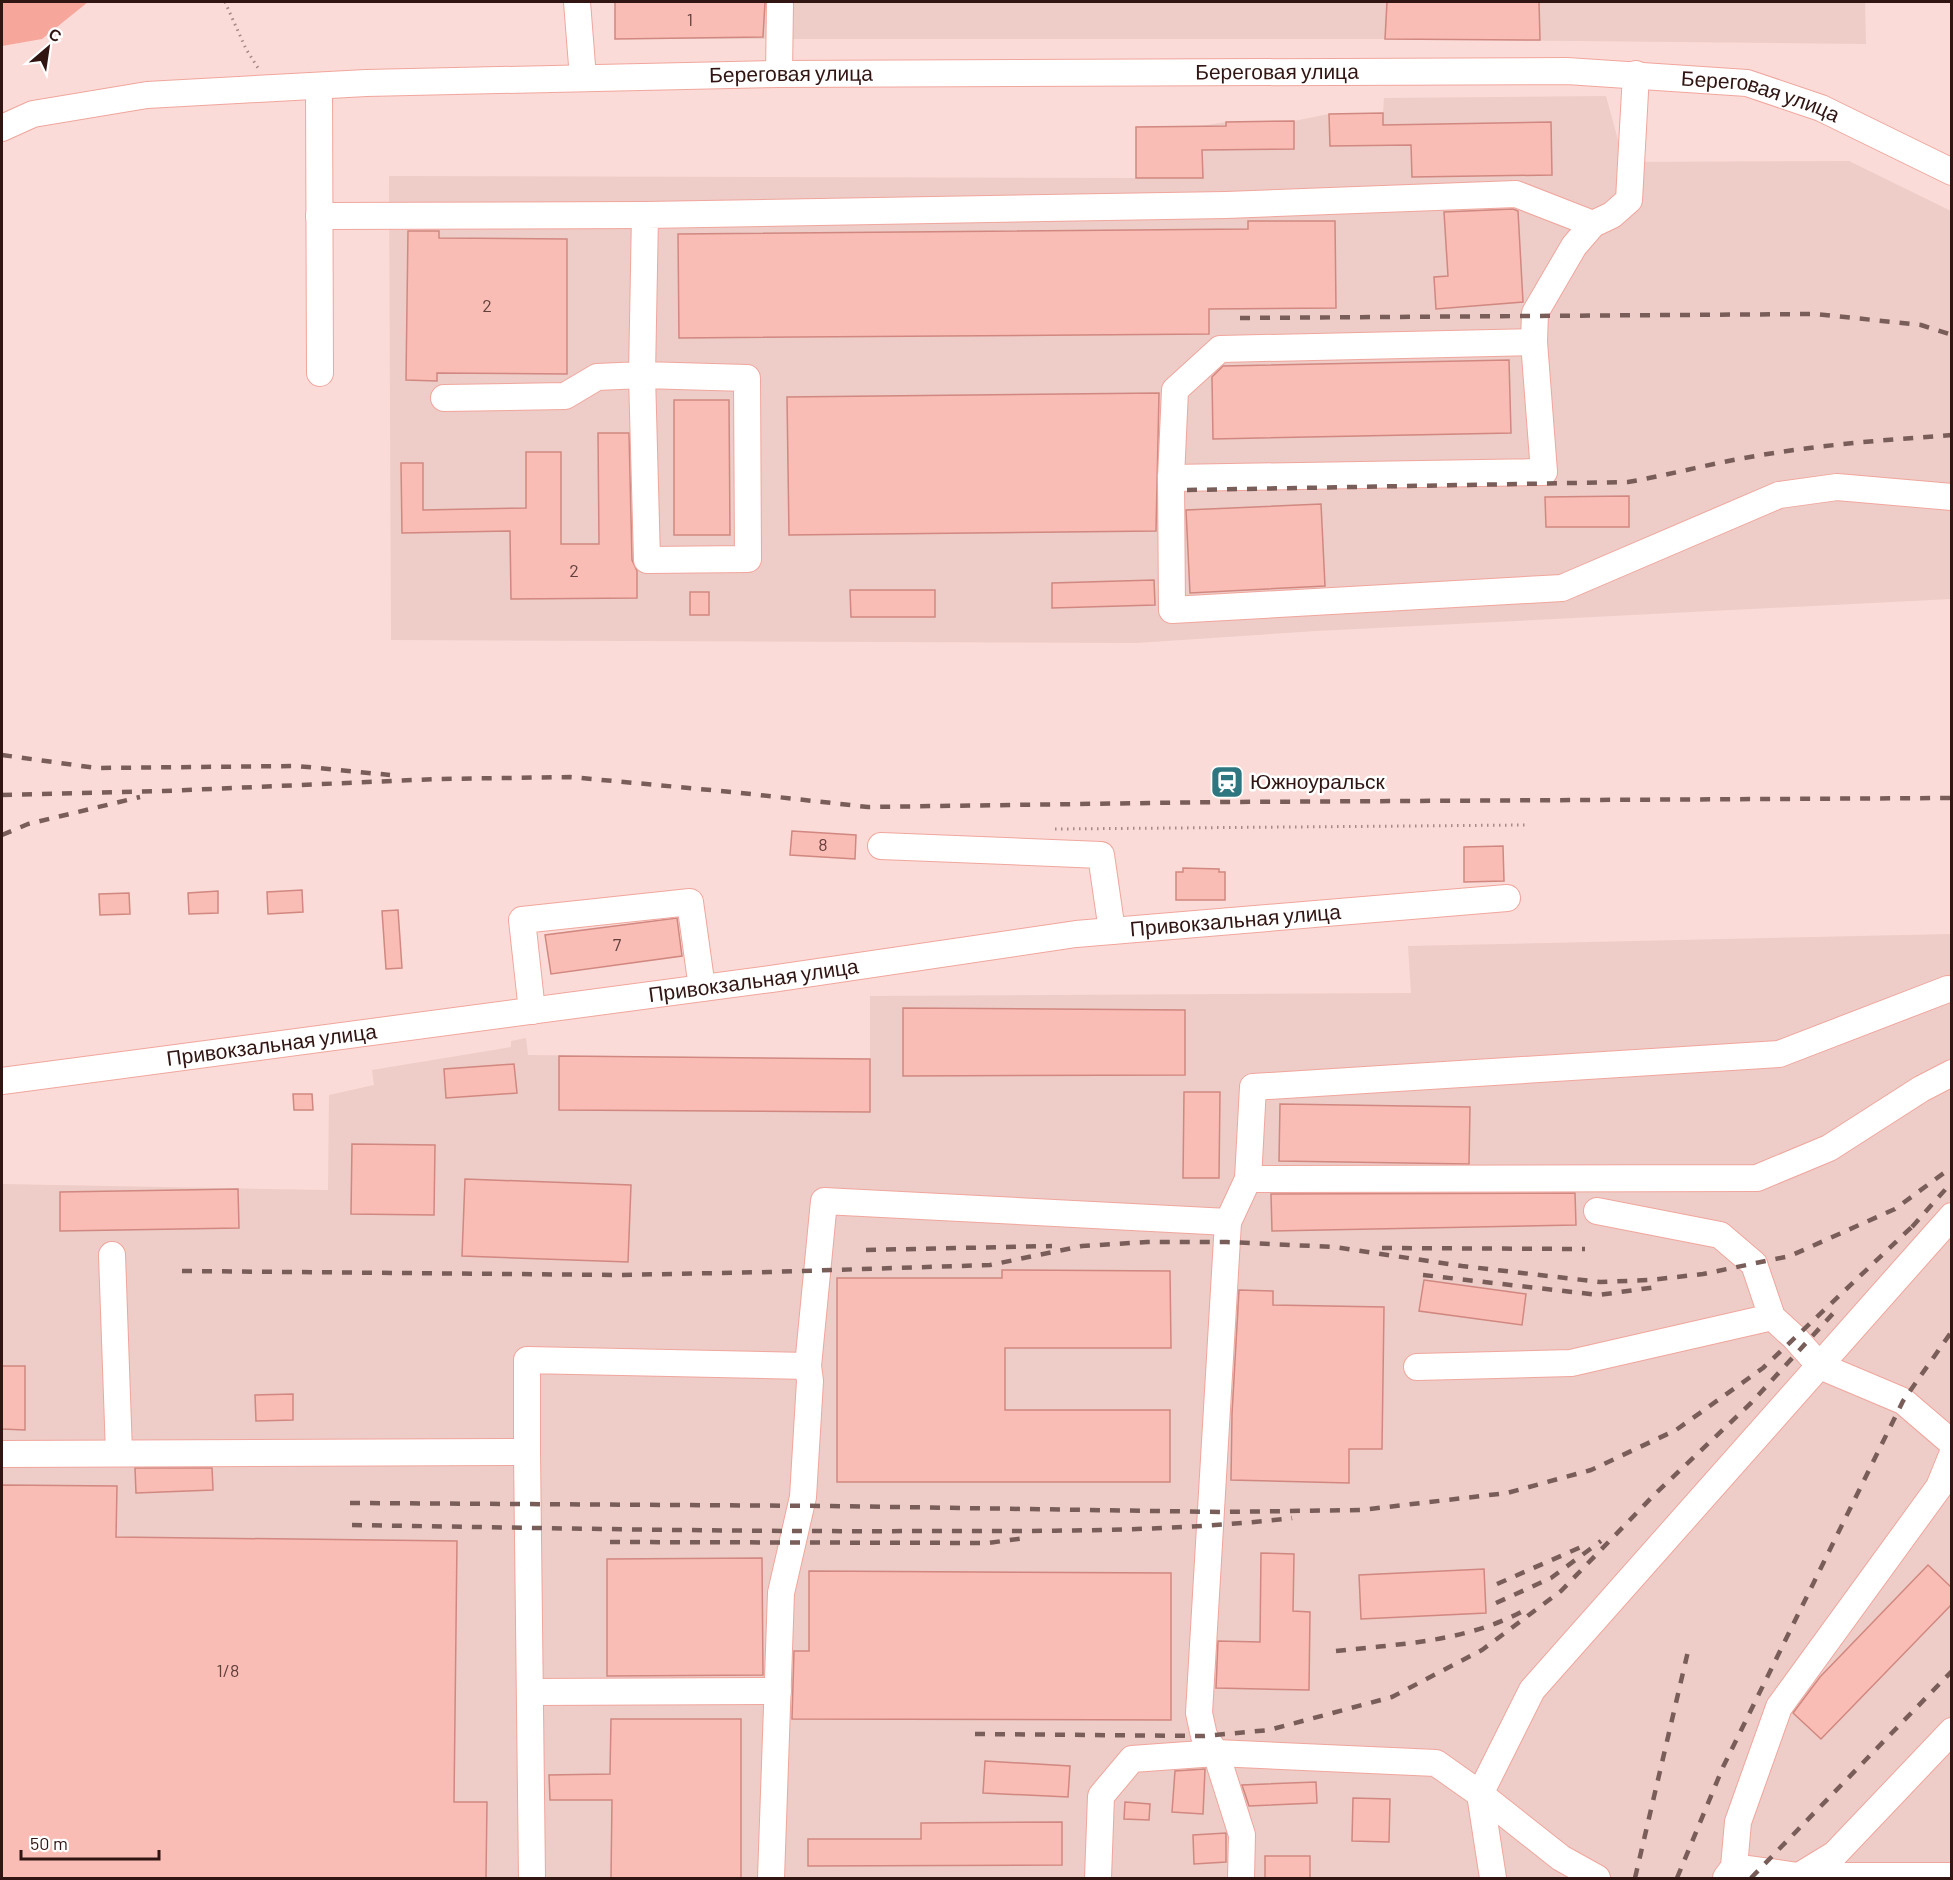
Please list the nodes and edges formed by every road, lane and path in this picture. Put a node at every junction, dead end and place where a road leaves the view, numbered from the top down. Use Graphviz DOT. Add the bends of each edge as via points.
graph roads {
  1 [pos="225,2"];
  2 [pos="577,2"];
  3 [pos="780,2"];
  4 [pos="779,74"];
  5 [pos="1636,74"];
  6 [pos="583,78"];
  7 [pos="319,86"];
  8 [pos="273,89"];
  9 [pos="2,128"];
  10 [pos="1952,172"];
  11 [pos="645,215"];
  12 [pos="319,216"];
  13 [pos="1593,224"];
  14 [pos="1534,342"];
  15 [pos="320,373"];
  16 [pos="642,375"];
  17 [pos="444,398"];
  18 [pos="1171,478"];
  19 [pos="1952,497"];
  20 [pos="1524,825"];
  21 [pos="1052,829"];
  22 [pos="881,846"];
  23 [pos="1507,898"];
  24 [pos="1112,932"];
  25 [pos="702,988"];
  26 [pos="1948,989"];
  27 [pos="532,1011"];
  28 [pos="1952,1073"];
  29 [pos="2,1081"];
  30 [pos="1248,1179"];
  31 [pos="1597,1211"];
  32 [pos="1952,1216"];
  33 [pos="1228,1222"];
  34 [pos="112,1255"];
  35 [pos="1772,1317"];
  36 [pos="808,1366"];
  37 [pos="1820,1366"];
  38 [pos="1418,1367"];
  39 [pos="1952,1443"];
  40 [pos="527,1452"];
  41 [pos="119,1453"];
  42 [pos="2,1454"];
  43 [pos="1952,1455"];
  44 [pos="778,1690"];
  45 [pos="530,1692"];
  46 [pos="1952,1731"];
  47 [pos="1216,1753"];
  48 [pos="1480,1794"];
  49 [pos="1730,1873"];
  50 [pos="1798,1876"];
  51 [pos="1952,1876"];
  52 [pos="531,1878"];
  53 [pos="771,1878"];
  54 [pos="1098,1878"];
  55 [pos="1241,1878"];
  56 [pos="1493,1878"];
  57 [pos="1598,1878"];
  1 -- 8 [label="path" via="246,50"];
  2 -- 6 [label="street"];
  3 -- 4 [label="street"];
  4 -- 5 [label="street, Береговая улица"];
  4 -- 6 [label="street, Береговая улица"];
  5 -- 10 [label="street, Береговая улица" via="1747,83 1821,108"];
  5 -- 13 [label="street" via="1629,200 1612,215"];
  6 -- 7 [label="street, Береговая улица"];
  7 -- 8 [label="street, Береговая улица"];
  7 -- 12 [label="street"];
  8 -- 9 [label="street, Береговая улица" via="147,95 33,114"];
  11 -- 12 [label="street"];
  11 -- 13 [label="street" via="1214,206 1516,194"];
  11 -- 16 [label="street"];
  12 -- 15 [label="street"];
  13 -- 14 [label="street" via="1574,246 1535,313"];
  14 -- 18 [label="street" via="1220,349 1175,390"];
  14 -- 18 [label="street" via="1544,472"];
  16 -- 16 [label="street" via="747,378 747,559 647,560"];
  16 -- 17 [label="street" via="597,377 565,396"];
  18 -- 19 [label="street" via="1172,610 1562,588 1779,495 1837,487"];
  20 -- 21 [label="path"];
  22 -- 24 [label="street" via="1101,855"];
  23 -- 24 [label="street, Привокзальная улица"];
  24 -- 25 [label="street, Привокзальная улица"];
  25 -- 27 [label="street, Привокзальная улица"];
  25 -- 27 [label="street" via="690,902 522,920"];
  26 -- 30 [label="street" via="1779,1054 1253,1087"];
  27 -- 29 [label="street, Привокзальная улица"];
  28 -- 30 [label="street" via="1829,1148 1757,1178"];
  30 -- 33 [label="street"];
  31 -- 35 [label="street" via="1720,1235 1755,1263"];
  32 -- 37 [label="street"];
  33 -- 36 [label="street" via="824,1202"];
  33 -- 47 [label="street" via="1199,1713 1204,1736"];
  34 -- 41 [label="street"];
  35 -- 37 [label="street"];
  35 -- 38 [label="street" via="1570,1363"];
  36 -- 40 [label="street" via="527,1360"];
  36 -- 44 [label="street" via="803,1497 781,1593"];
  37 -- 39 [label="street" via="1903,1401"];
  37 -- 48 [label="street" via="1532,1690"];
  40 -- 41 [label="street"];
  40 -- 45 [label="street"];
  41 -- 42 [label="street"];
  43 -- 49 [label="street" via="1939,1487 1779,1707 1738,1822"];
  44 -- 45 [label="street"];
  44 -- 53 [label="street"];
  45 -- 52 [label="street"];
  46 -- 50 [label="street" via="1836,1854"];
  47 -- 48 [label="street" via="1436,1763"];
  47 -- 54 [label="street" via="1132,1759 1101,1796"];
  47 -- 55 [label="street" via="1242,1835"];
  48 -- 56 [label="street"];
  48 -- 57 [label="street" via="1561,1858"];
  49 -- 50 [label="street"];
  50 -- 51 [label="street"];
}
